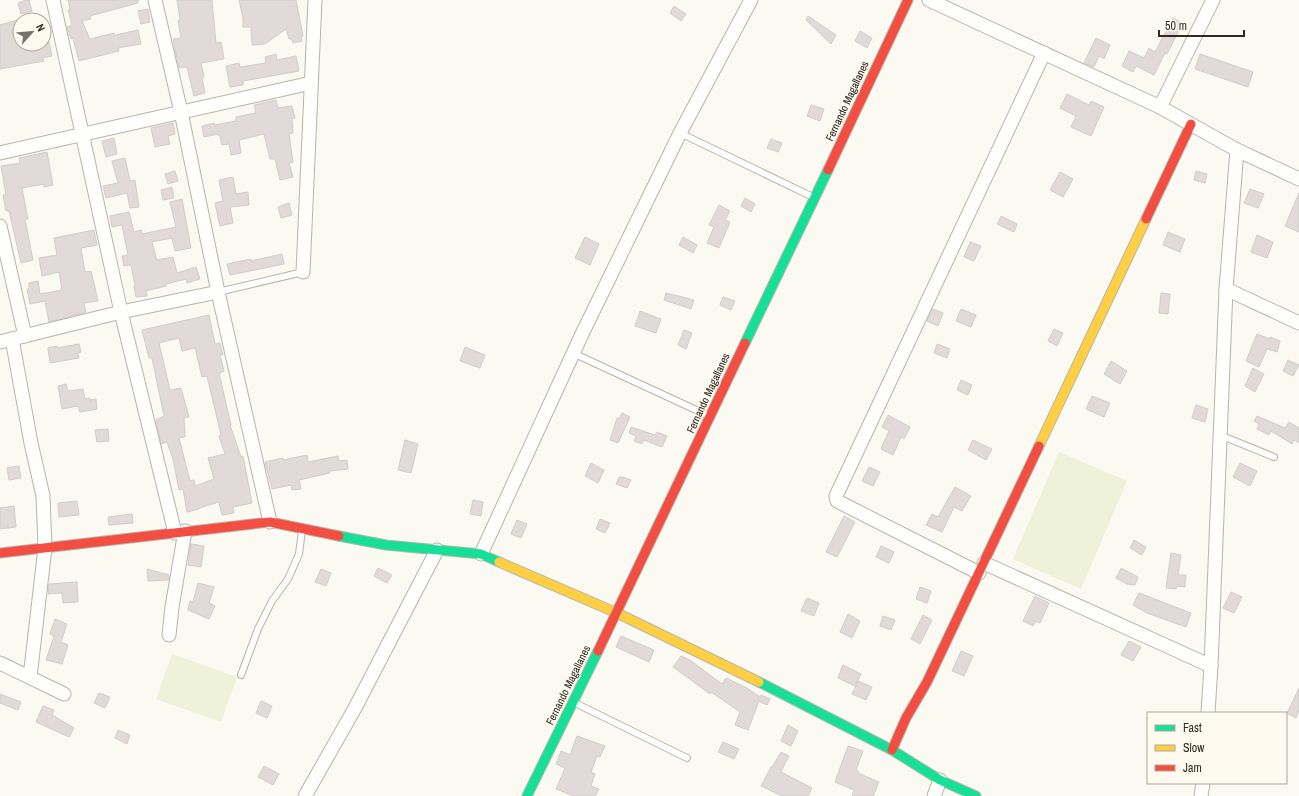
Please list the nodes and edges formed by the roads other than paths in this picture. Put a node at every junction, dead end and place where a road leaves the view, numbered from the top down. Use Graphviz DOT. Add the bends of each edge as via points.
graph roads {
  1 [pos="53,0"];
  2 [pos="155,0"];
  3 [pos="315,0"];
  4 [pos="751,0"];
  5 [pos="908,0"];
  6 [pos="929,0"];
  7 [pos="1213,0"];
  8 [pos="1044,53"];
  9 [pos="311,83"];
  10 [pos="1160,107"];
  11 [pos="181,112"];
  12 [pos="1191,124"];
  13 [pos="82,133"];
  14 [pos="680,133"];
  15 [pos="1237,150"];
  16 [pos="0,153"];
  17 [pos="1299,180"];
  18 [pos="814,198"];
  19 [pos="0,226"];
  20 [pos="303,272"];
  21 [pos="1226,289"];
  22 [pos="218,292"];
  23 [pos="121,312"];
  24 [pos="1299,323"];
  25 [pos="12,339"];
  26 [pos="573,353"];
  27 [pos="710,416"];
  28 [pos="1220,435"];
  29 [pos="1274,457"];
  30 [pos="270,522"];
  31 [pos="302,529"];
  32 [pos="180,532"];
  33 [pos="45,548"];
  34 [pos="437,550"];
  35 [pos="0,553"];
  36 [pos="481,554"];
  37 [pos="982,568"];
  38 [pos="617,613"];
  39 [pos="169,635"];
  40 [pos="0,664"];
  41 [pos="1211,666"];
  42 [pos="241,675"];
  43 [pos="30,677"];
  44 [pos="64,694"];
  45 [pos="573,702"];
  46 [pos="1208,712"];
  47 [pos="892,750"];
  48 [pos="687,758"];
  49 [pos="940,780"];
  50 [pos="1203,784"];
  51 [pos="305,796"];
  52 [pos="527,796"];
  53 [pos="934,796"];
  54 [pos="976,796"];
  55 [pos="1201,796"];
  1 -- 13 [label="street"];
  2 -- 11 [label="street"];
  3 -- 9 [label="street"];
  4 -- 14 [label="street"];
  5 -- 18 [label="street, Fernando Magallanes"];
  6 -- 8 [label="street"];
  7 -- 10 [label="street"];
  8 -- 10 [label="street"];
  8 -- 37 [label="street" via="836,496 837,501"];
  9 -- 11 [label="street"];
  9 -- 20 [label="street"];
  10 -- 12 [label="street"];
  11 -- 13 [label="street"];
  11 -- 22 [label="street"];
  12 -- 15 [label="street"];
  12 -- 37 [label="street"];
  13 -- 16 [label="street"];
  13 -- 23 [label="street"];
  14 -- 18 [label="lane"];
  14 -- 26 [label="street"];
  15 -- 17 [label="street"];
  15 -- 21 [label="street"];
  18 -- 27 [label="street, Fernando Magallanes"];
  19 -- 25 [label="street"];
  20 -- 22 [label="lane"];
  21 -- 24 [label="street"];
  21 -- 28 [label="street"];
  22 -- 23 [label="street"];
  22 -- 30 [label="street"];
  23 -- 25 [label="street"];
  23 -- 32 [label="street"];
  25 -- 33 [label="street" via="43,496"];
  26 -- 27 [label="lane"];
  26 -- 36 [label="street"];
  27 -- 38 [label="street, Fernando Magallanes"];
  28 -- 29 [label="lane"];
  28 -- 41 [label="street"];
  30 -- 31 [label="street"];
  30 -- 32 [label="street"];
  31 -- 34 [label="street"];
  31 -- 42 [label="lane" via="299,554 288,579 272,601 258,629"];
  32 -- 33 [label="street"];
  32 -- 39 [label="street"];
  33 -- 35 [label="street"];
  33 -- 43 [label="street"];
  34 -- 36 [label="street"];
  34 -- 51 [label="street" via="356,708"];
  36 -- 38 [label="street"];
  37 -- 41 [label="street"];
  37 -- 47 [label="street"];
  38 -- 45 [label="street, Fernando Magallanes"];
  38 -- 47 [label="street"];
  40 -- 43 [label="street"];
  41 -- 46 [label="street"];
  43 -- 44 [label="street"];
  45 -- 48 [label="lane"];
  45 -- 52 [label="street, Fernando Magallanes"];
  47 -- 49 [label="street"];
  49 -- 53 [label="street"];
  49 -- 54 [label="street"];
  50 -- 55 [label="street"];
}
